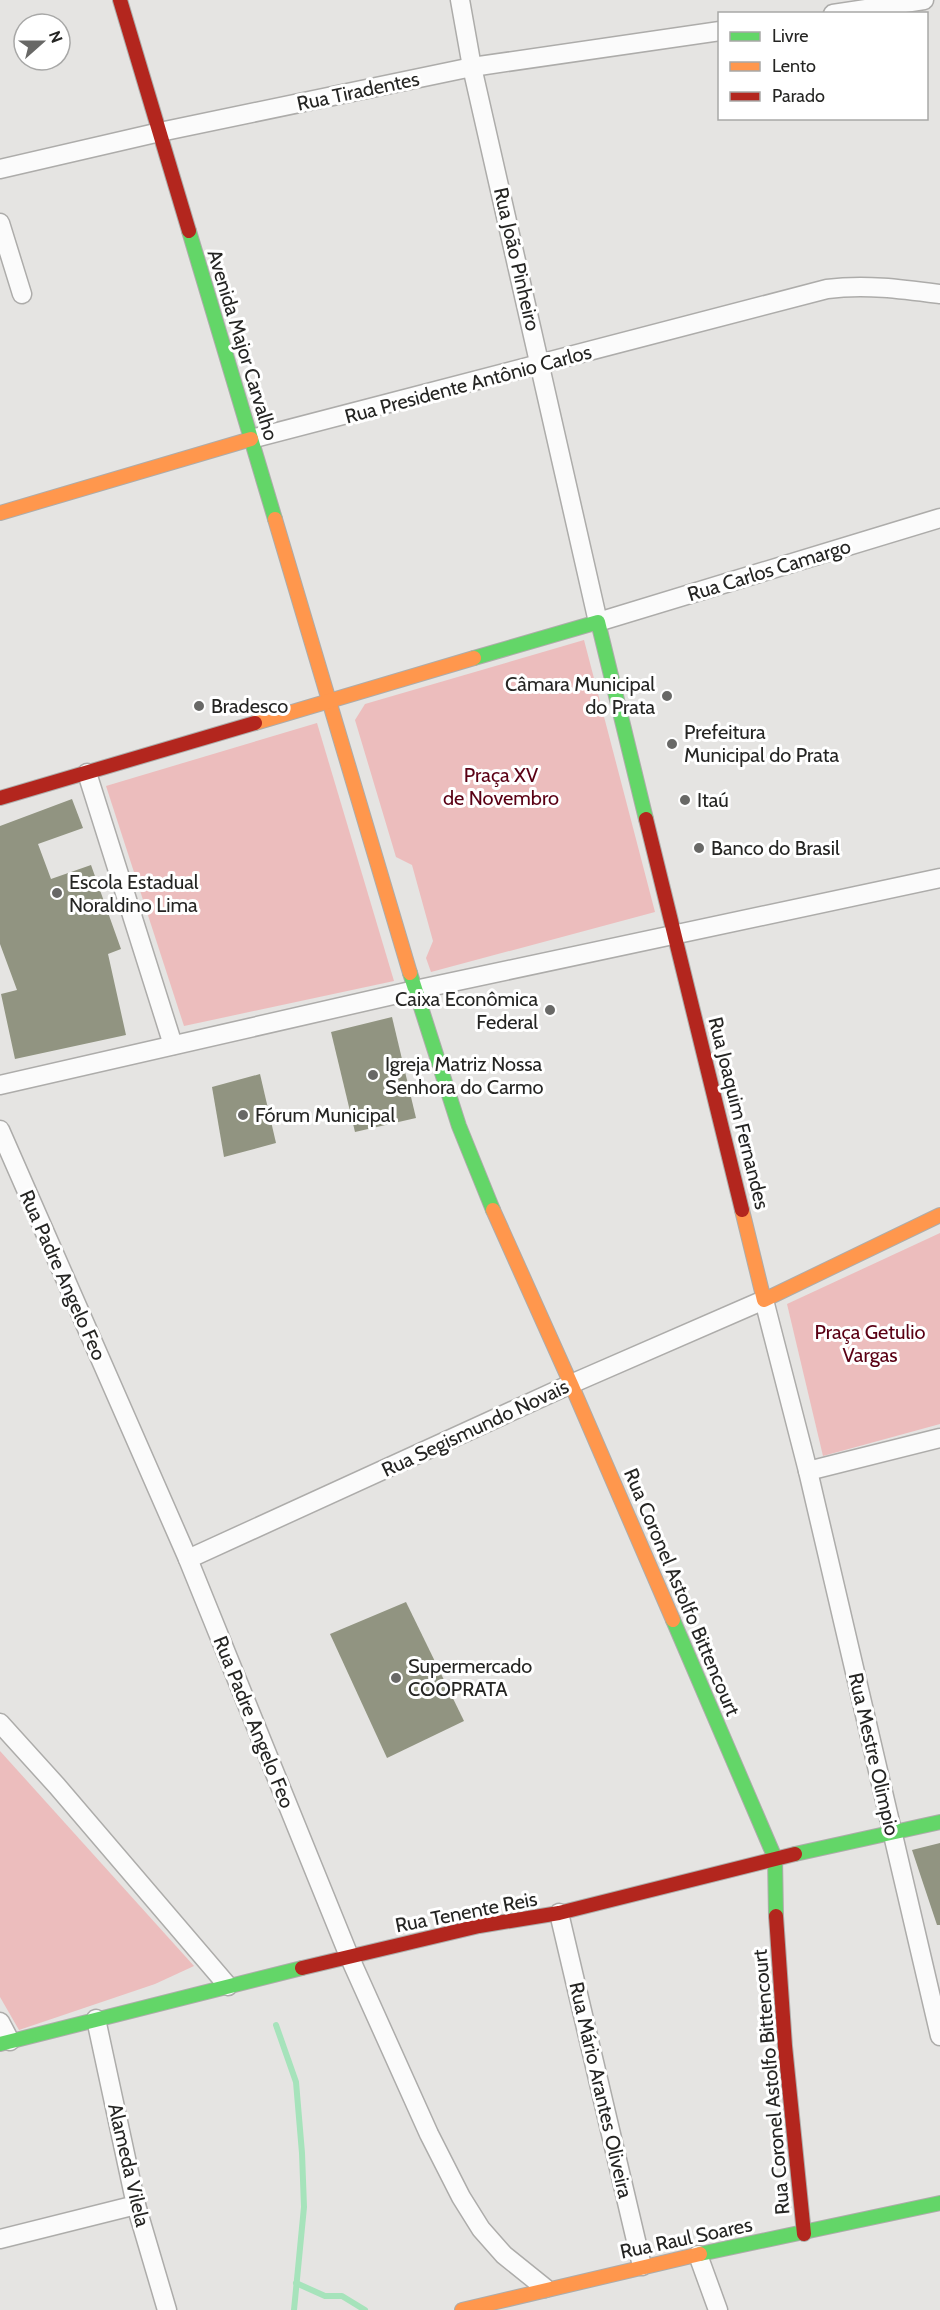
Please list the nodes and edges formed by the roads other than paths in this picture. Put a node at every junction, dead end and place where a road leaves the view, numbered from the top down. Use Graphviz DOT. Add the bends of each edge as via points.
graph roads {
  1 [pos="120,0"];
  2 [pos="460,0"];
  3 [pos="924,0"];
  4 [pos="846,12"];
  5 [pos="718,30"];
  6 [pos="472,68"];
  7 [pos="160,132"];
  8 [pos="0,169"];
  9 [pos="0,223"];
  10 [pos="22,294"];
  11 [pos="940,294"];
  12 [pos="541,365"];
  13 [pos="251,440"];
  14 [pos="0,513"];
  15 [pos="940,518"];
  16 [pos="598,622"];
  17 [pos="329,701"];
  18 [pos="87,773"];
  19 [pos="0,798"];
  20 [pos="940,878"];
  21 [pos="676,935"];
  22 [pos="415,990"];
  23 [pos="172,1045"];
  24 [pos="0,1085"];
  25 [pos="0,1130"];
  26 [pos="940,1215"];
  27 [pos="764,1300"];
  28 [pos="571,1384"];
  29 [pos="940,1438"];
  30 [pos="808,1471"];
  31 [pos="188,1559"];
  32 [pos="0,1723"];
  33 [pos="940,1822"];
  34 [pos="892,1833"];
  35 [pos="775,1858"];
  36 [pos="559,1913"];
  37 [pos="349,1956"];
  38 [pos="228,1986"];
  39 [pos="96,2019"];
  40 [pos="0,2022"];
  41 [pos="940,2036"];
  42 [pos="5,2042"];
  43 [pos="940,2203"];
  44 [pos="136,2205"];
  45 [pos="804,2234"];
  46 [pos="0,2239"];
  47 [pos="698,2255"];
  48 [pos="642,2266"];
  49 [pos="545,2288"];
  50 [pos="166,2310"];
  51 [pos="462,2310"];
  52 [pos="718,2310"];
  1 -- 7 [label="street, Avenida Major Carvalho"];
  2 -- 6 [label="street, Rua João Pinheiro"];
  3 -- 4 [label="street"];
  5 -- 6 [label="street, Rua Tiradentes"];
  6 -- 7 [label="street, Rua Tiradentes"];
  6 -- 12 [label="street, Rua João Pinheiro"];
  7 -- 8 [label="street, Rua Tiradentes"];
  7 -- 13 [label="street, Avenida Major Carvalho"];
  9 -- 10 [label="street"];
  11 -- 12 [label="street, Rua Presidente Antônio Carlos" via="878,286 827,289"];
  12 -- 13 [label="street, Rua Presidente Antônio Carlos"];
  12 -- 16 [label="street, Rua João Pinheiro"];
  13 -- 14 [label="street, Rua Presidente Antônio Carlos"];
  13 -- 17 [label="street, Avenida Major Carvalho"];
  15 -- 16 [label="street, Rua Carlos Camargo"];
  16 -- 17 [label="street"];
  16 -- 21 [label="street"];
  17 -- 18 [label="street"];
  17 -- 22 [label="street"];
  18 -- 19 [label="street"];
  18 -- 23 [label="street"];
  20 -- 21 [label="street"];
  21 -- 22 [label="street"];
  21 -- 27 [label="street, Rua Joaquim Fernandes"];
  22 -- 23 [label="street"];
  22 -- 28 [label="street, Rua Coronel Astolfo Bittencourt" via="459,1126 500,1228"];
  23 -- 24 [label="street"];
  25 -- 31 [label="street, Rua Padre Angelo Feo"];
  26 -- 27 [label="street"];
  27 -- 28 [label="street, Rua Segismundo Novais"];
  27 -- 30 [label="street, Rua Mestre Olimpio"];
  28 -- 31 [label="street, Rua Segismundo Novais"];
  28 -- 35 [label="street, Rua Coronel Astolfo Bittencourt"];
  29 -- 30 [label="street"];
  30 -- 34 [label="street, Rua Mestre Olimpio"];
  31 -- 37 [label="street, Rua Padre Angelo Feo"];
  32 -- 38 [label="street"];
  33 -- 34 [label="street, Rua Tenente Reis"];
  34 -- 35 [label="street, Rua Tenente Reis"];
  34 -- 41 [label="street, Rua Mestre Olimpio"];
  35 -- 36 [label="street, Rua Tenente Reis"];
  35 -- 45 [label="street, Rua Coronel Astolfo Bittencourt" via="775,1916"];
  36 -- 37 [label="street, Rua Tenente Reis" via="479,1926"];
  36 -- 48 [label="street, Rua Mário Arantes Oliveira"];
  37 -- 38 [label="street, Rua Tenente Reis"];
  37 -- 49 [label="street, Rua Padre Angelo Feo" via="461,2197 504,2255"];
  38 -- 39 [label="street, Rua Tenente Reis"];
  39 -- 42 [label="street, Rua Tenente Reis"];
  39 -- 44 [label="street, Alameda Vilela"];
  40 -- 42 [label="street"];
  43 -- 45 [label="street, Rua Raul Soares"];
  44 -- 46 [label="street"];
  44 -- 50 [label="street, Alameda Vilela"];
  45 -- 47 [label="street, Rua Raul Soares"];
  47 -- 48 [label="street, Rua Raul Soares"];
  47 -- 52 [label="street"];
  48 -- 49 [label="street, Rua Raul Soares"];
  49 -- 51 [label="street, Rua Raul Soares"];
}
